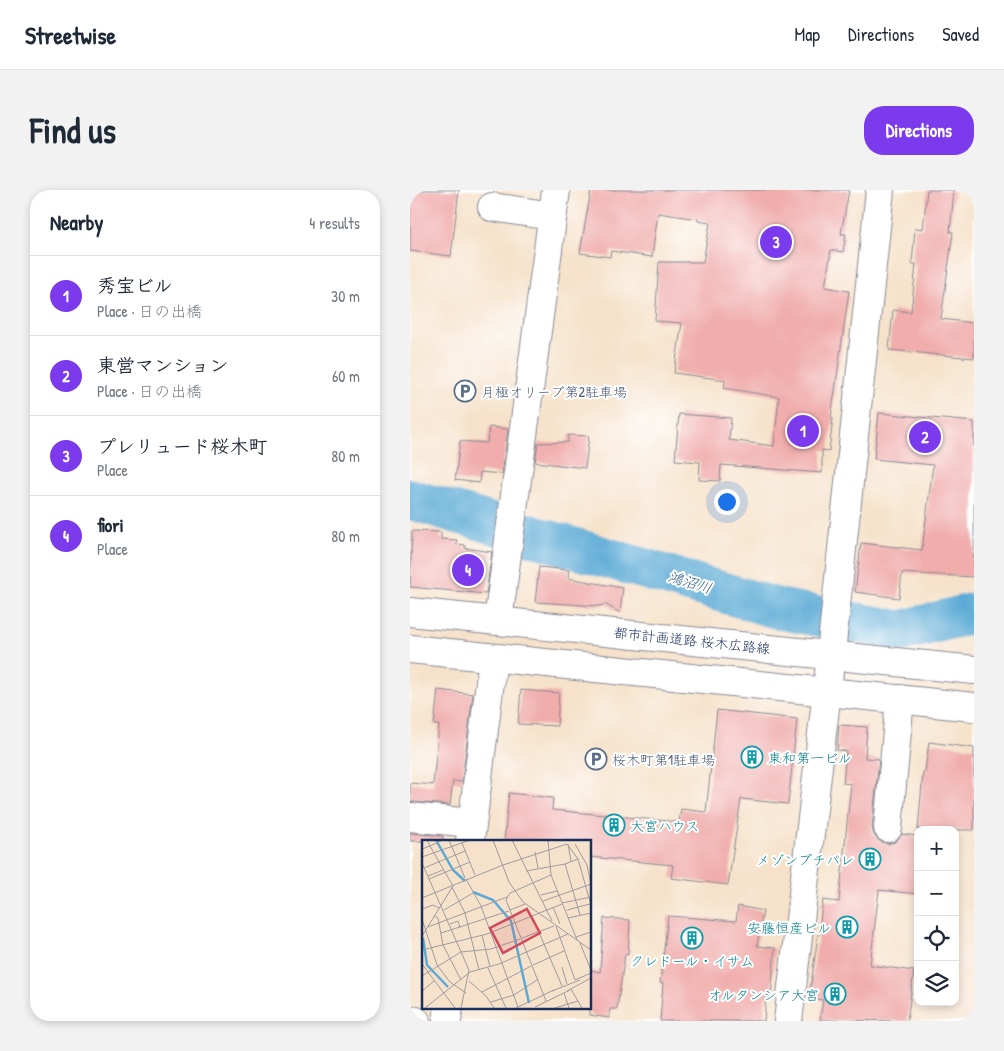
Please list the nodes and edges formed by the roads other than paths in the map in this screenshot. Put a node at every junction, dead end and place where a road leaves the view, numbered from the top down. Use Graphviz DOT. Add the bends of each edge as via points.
graph roads {
  1 [pos="880,190"];
  2 [pos="554,203"];
  3 [pos="492,208"];
  4 [pos="410,612"];
  5 [pos="498,621"];
  6 [pos="831,642"];
  7 [pos="410,649"];
  8 [pos="493,658"];
  9 [pos="974,670"];
  10 [pos="827,691"];
  11 [pos="900,699"];
  12 [pos="974,707"];
  13 [pos="410,817"];
  14 [pos="888,828"];
  15 [pos="471,832"];
  16 [pos="449,1008"];
  17 [pos="410,1020"];
  18 [pos="416,1021"];
  19 [pos="447,1021"];
  20 [pos="788,1021"];
  1 -- 6 [label="street"];
  2 -- 3 [label="street"];
  2 -- 5 [label="street"];
  4 -- 5 [label="street, 都市計画道路 桜木広路線"];
  5 -- 6 [label="street, 都市計画道路 桜木広路線"];
  6 -- 9 [label="street, 都市計画道路 桜木広路線"];
  6 -- 10 [label="street"];
  7 -- 8 [label="street"];
  8 -- 10 [label="street"];
  8 -- 15 [label="street"];
  10 -- 11 [label="street"];
  10 -- 20 [label="street"];
  11 -- 12 [label="street"];
  11 -- 14 [label="street"];
  13 -- 15 [label="street"];
  16 -- 19 [label="street"];
  17 -- 18 [label="street"];
}
